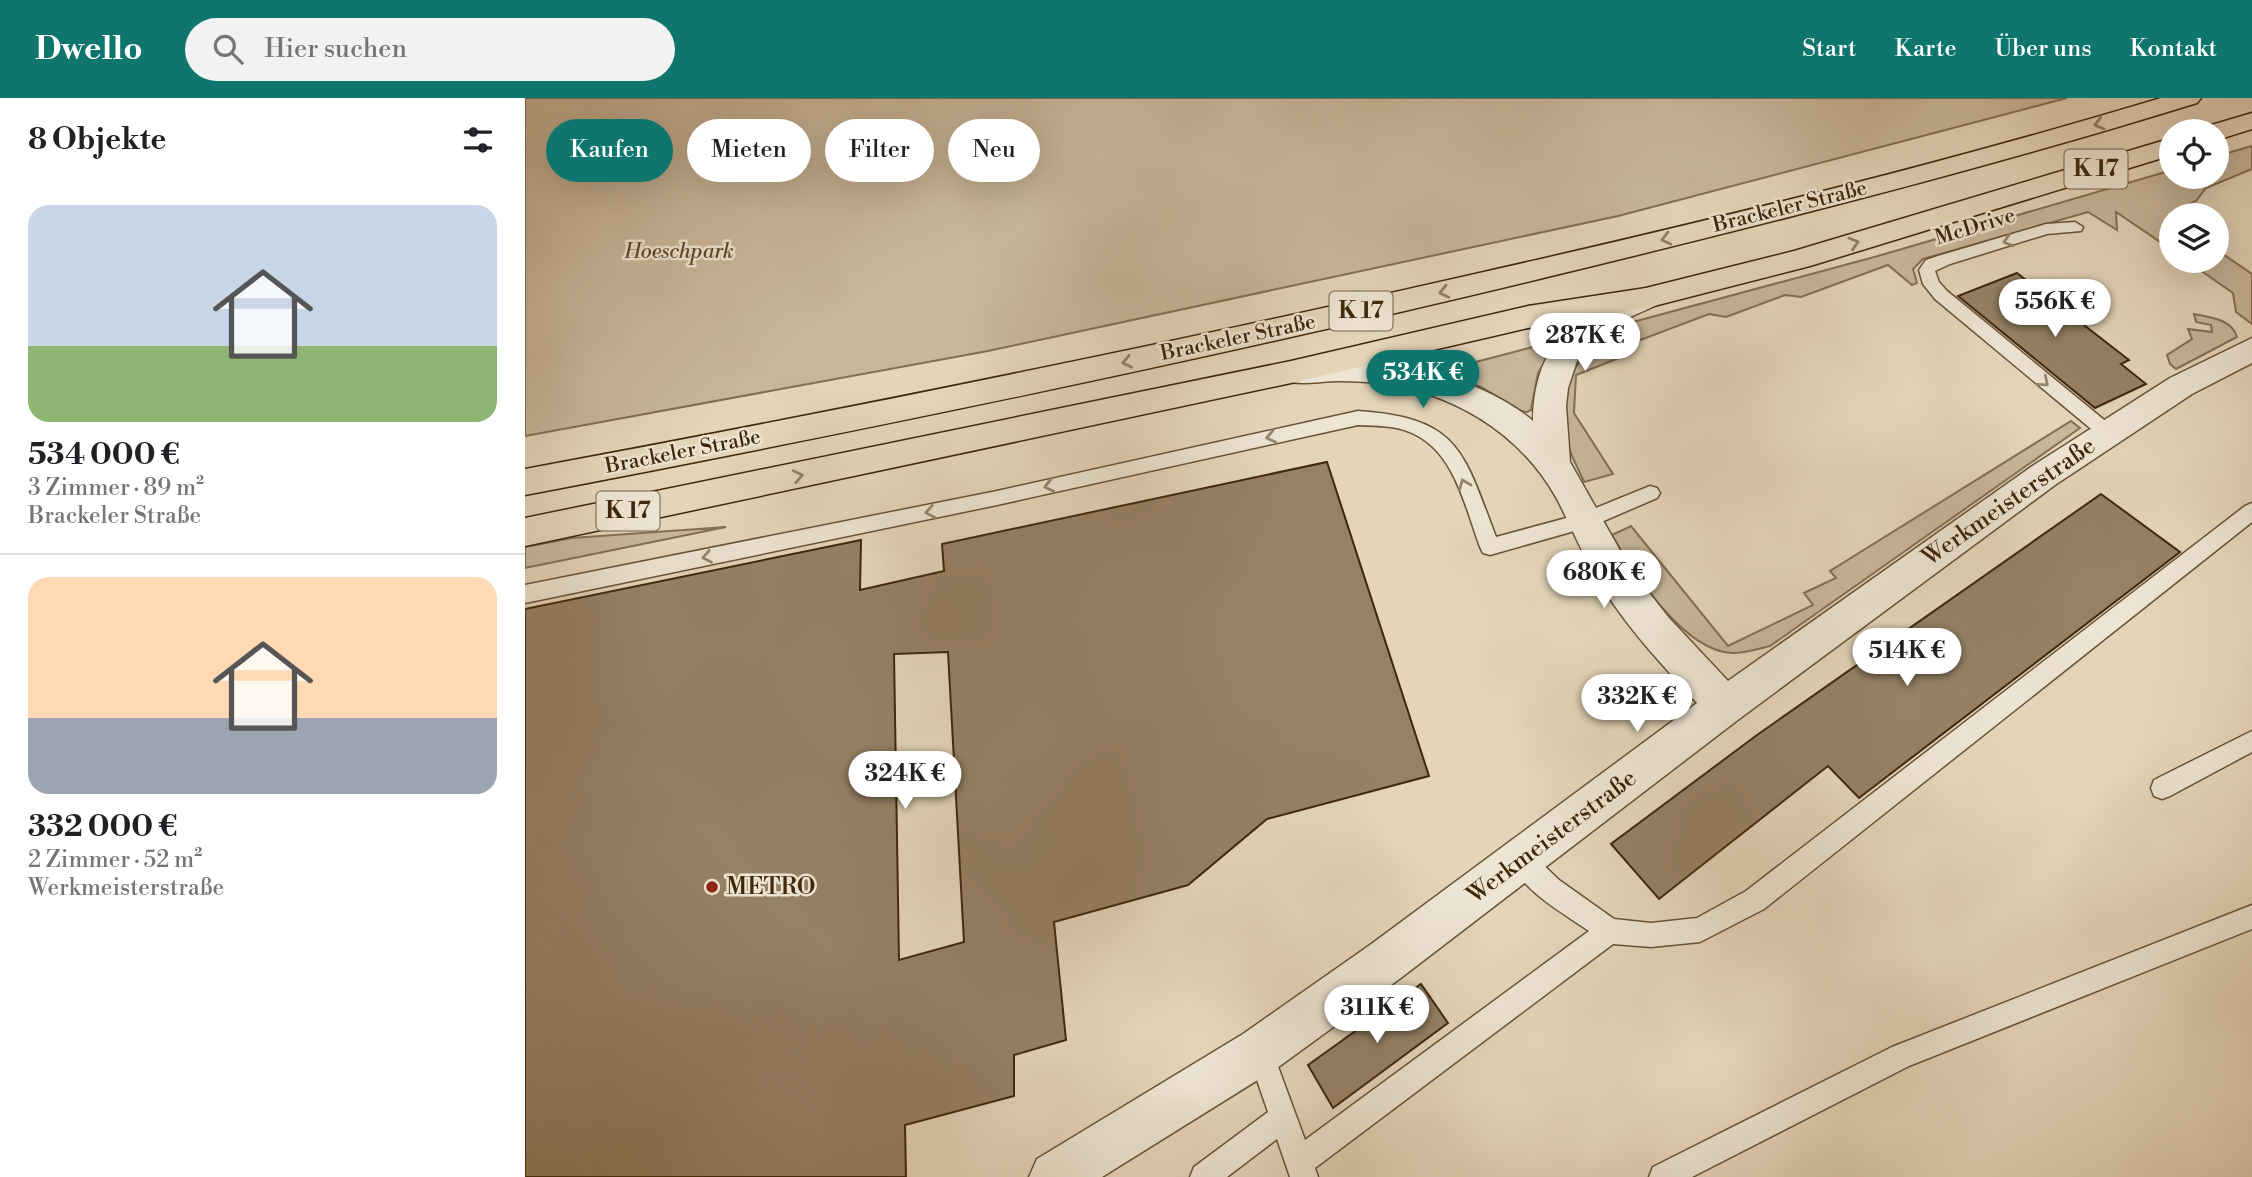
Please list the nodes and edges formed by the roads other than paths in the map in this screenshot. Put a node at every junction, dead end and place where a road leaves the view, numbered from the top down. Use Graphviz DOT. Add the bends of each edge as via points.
graph roads {
  1 [pos="2188,98"];
  2 [pos="2252,121"];
  3 [pos="2229,128"];
  4 [pos="2159,150"];
  5 [pos="1733,222"];
  6 [pos="2075,227"];
  7 [pos="1800,259"];
  8 [pos="1646,299"];
  9 [pos="2252,349"];
  10 [pos="1291,372"];
  11 [pos="2108,433"];
  12 [pos="1553,464"];
  13 [pos="525,482"];
  14 [pos="1650,493"];
  15 [pos="2252,512"];
  16 [pos="1585,521"];
  17 [pos="525,532"];
  18 [pos="525,594"];
  19 [pos="1725,706"];
  20 [pos="2252,741"];
  21 [pos="2162,789"];
  22 [pos="1521,860"];
  23 [pos="2252,917"];
  24 [pos="1610,930"];
  25 [pos="1260,1051"];
  26 [pos="1283,1118"];
  27 [pos="1301,1170"];
  28 [pos="1055,1177"];
  29 [pos="1204,1177"];
  30 [pos="1663,1177"];
  1 -- 5 [label="highway, Brackeler Straße / K 17, one-way"];
  2 -- 3 [label="highway"];
  7 -- 4 [label="highway, Brackeler Straße / K 17, one-way"];
  5 -- 7 [label="highway" via="1721,231 1721,242 1730,251"];
  5 -- 13 [label="highway, Brackeler Straße / K 17, one-way" via="1371,309 1077,373"];
  6 -- 11 [label="lane, McDrive, one-way" via="2046,229 1932,264 1927,277 1941,295"];
  7 -- 8 [label="highway, Brackeler Straße / K 17"];
  8 -- 10 [label="highway, Brackeler Straße / K 17" via="1528,317"];
  8 -- 12 [label="street" via="1591,324 1562,361 1549,391"];
  9 -- 11 [label="street, Werkmeisterstraße" via="2181,386"];
  10 -- 12 [label="street" via="1357,370 1444,388 1503,417"];
  17 -- 10 [label="highway, Brackeler Straße / K 17, one-way"];
  11 -- 19 [label="street, Werkmeisterstraße"];
  12 -- 16 [label="street"];
  14 -- 16 [label="lane"];
  15 -- 24 [label="lane" via="1755,900 1700,930 1651,935"];
  16 -- 18 [label="lane, one-way" via="1490,547 1450,449 1409,422 1358,418 997,498"];
  16 -- 19 [label="street" via="1618,581"];
  19 -- 22 [label="street, Werkmeisterstraße"];
  20 -- 21 [label="lane"];
  22 -- 24 [label="lane" via="1550,889"];
  22 -- 25 [label="street, Werkmeisterstraße"];
  23 -- 30 [label="lane" via="1901,1056"];
  24 -- 27 [label="lane"];
  25 -- 26 [label="lane"];
  25 -- 28 [label="street, Werkmeisterstraße"];
  26 -- 27 [label="lane"];
  26 -- 29 [label="lane"];
}
